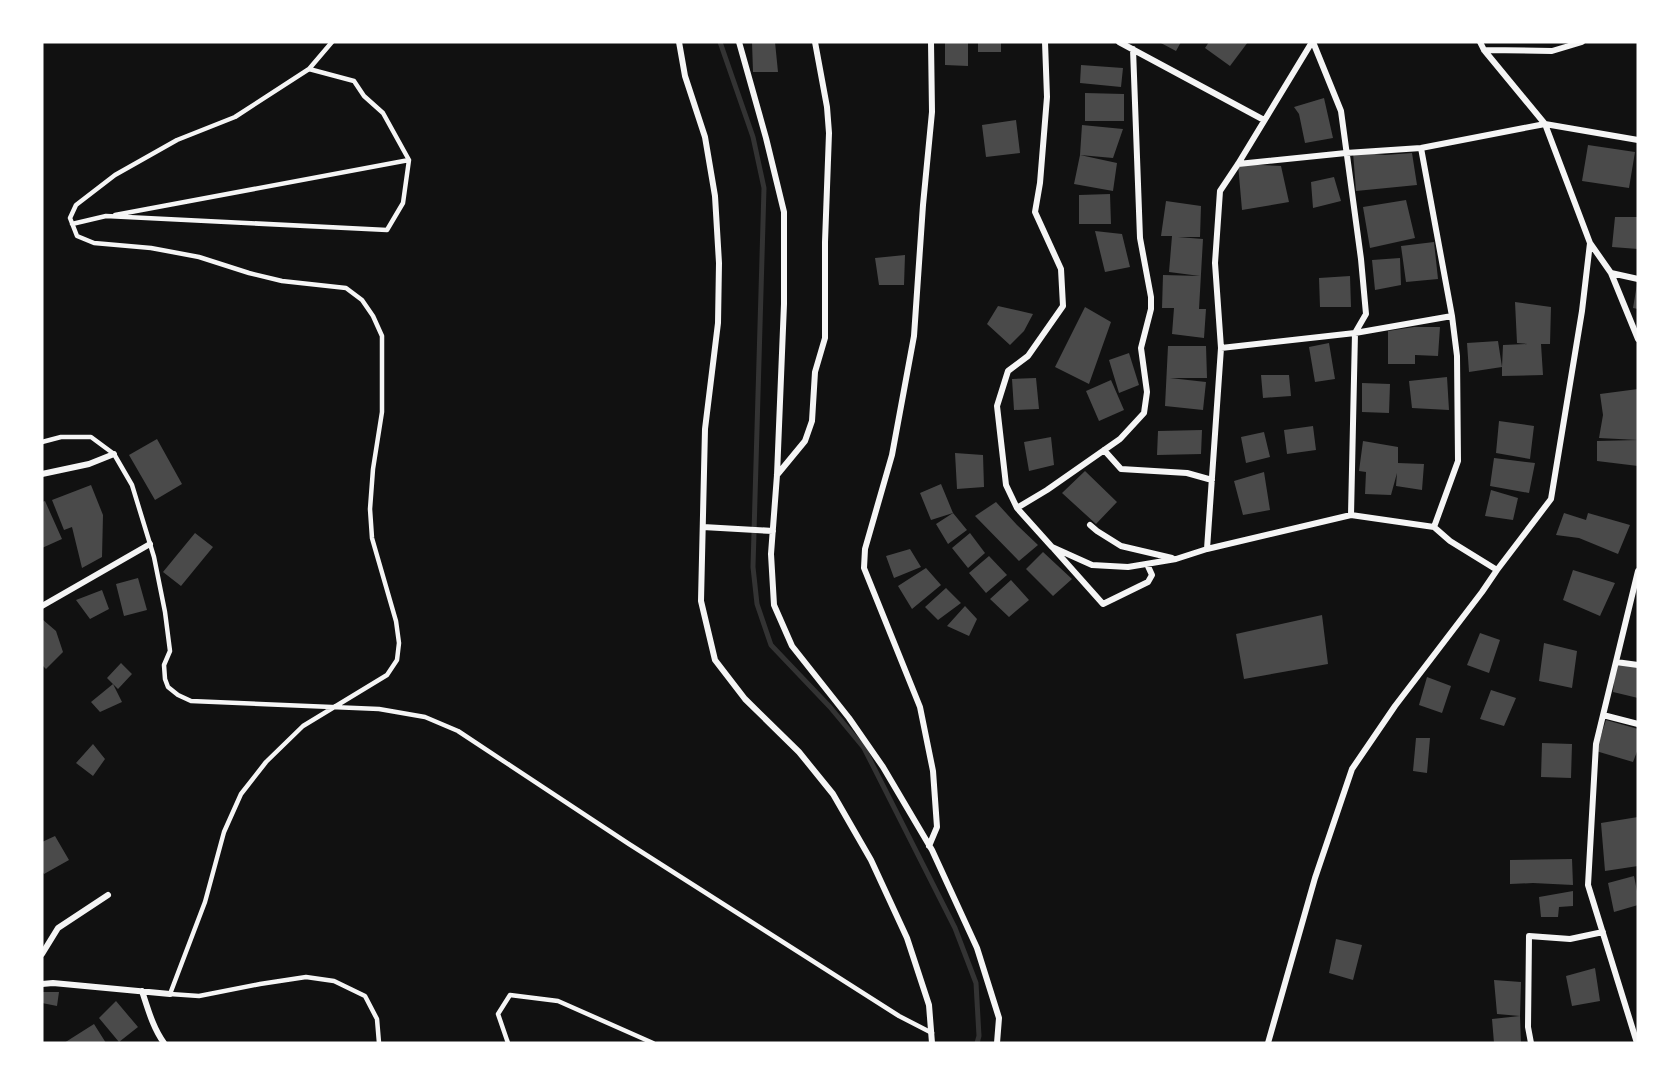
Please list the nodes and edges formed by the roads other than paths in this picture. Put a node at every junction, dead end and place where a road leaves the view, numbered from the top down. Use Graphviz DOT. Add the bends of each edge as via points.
graph roads {
  1 [pos="332,42"];
  2 [pos="679,42"];
  3 [pos="739,42"];
  4 [pos="815,42"];
  5 [pos="932,42"];
  6 [pos="1045,42"];
  7 [pos="1119,42"];
  8 [pos="1312,42"];
  9 [pos="1480,42"];
  10 [pos="1582,42"];
  11 [pos="1133,49"];
  12 [pos="1484,50"];
  13 [pos="309,69"];
  14 [pos="1264,120"];
  15 [pos="1545,124"];
  16 [pos="1638,140"];
  17 [pos="1421,148"];
  18 [pos="1346,153"];
  19 [pos="409,160"];
  20 [pos="1238,164"];
  21 [pos="106,216"];
  22 [pos="72,224"];
  23 [pos="1590,243"];
  24 [pos="1611,273"];
  25 [pos="1638,279"];
  26 [pos="1452,316"];
  27 [pos="1355,333"];
  28 [pos="1638,339"];
  29 [pos="1221,348"];
  30 [pos="42,442"];
  31 [pos="1104,450"];
  32 [pos="114,454"];
  33 [pos="42,474"];
  34 [pos="777,475"];
  35 [pos="1212,480"];
  36 [pos="1017,508"];
  37 [pos="1351,515"];
  38 [pos="1090,525"];
  39 [pos="703,527"];
  40 [pos="1434,527"];
  41 [pos="773,531"];
  42 [pos="150,544"];
  43 [pos="1052,547"];
  44 [pos="1207,549"];
  45 [pos="1176,559"];
  46 [pos="1147,564"];
  47 [pos="1497,570"];
  48 [pos="1638,571"];
  49 [pos="42,606"];
  50 [pos="1616,662"];
  51 [pos="1638,665"];
  52 [pos="333,707"];
  53 [pos="1603,715"];
  54 [pos="1638,724"];
  55 [pos="929,846"];
  56 [pos="108,895"];
  57 [pos="1603,932"];
  58 [pos="42,954"];
  59 [pos="42,984"];
  60 [pos="142,991"];
  61 [pos="170,994"];
  62 [pos="932,1034"];
  63 [pos="164,1043"];
  64 [pos="379,1043"];
  65 [pos="508,1043"];
  66 [pos="652,1043"];
  67 [pos="932,1043"];
  68 [pos="997,1043"];
  69 [pos="1268,1043"];
  70 [pos="1531,1043"];
  71 [pos="1637,1043"];
  1 -- 13 [label="lane"];
  2 -- 39 [label="street" via="685,76 705,137 715,196 719,263 718,323 705,429"];
  3 -- 34 [label="street" via="783,212 784,304"];
  4 -- 34 [label="street" via="829,133 825,338 816,372 812,421 805,441"];
  5 -- 55 [label="street" via="932,112 914,336 892,455 865,549 864,568 920,707 933,771 937,827"];
  6 -- 36 [label="street" via="1047,98 1035,212 1061,269 1063,306 1028,356 1008,371 997,406 1006,485"];
  7 -- 11 [label="street"];
  8 -- 14 [label="street"];
  8 -- 18 [label="street" via="1341,111"];
  9 -- 12 [label="street"];
  10 -- 12 [label="street" via="1552,51"];
  11 -- 14 [label="street"];
  11 -- 31 [label="street" via="1140,238 1151,297 1141,348 1147,392 1144,413"];
  12 -- 15 [label="street"];
  13 -- 19 [label="lane" via="354,81 383,113"];
  13 -- 22 [label="lane" via="235,117 177,140 115,175 76,205 70,218"];
  14 -- 20 [label="street"];
  15 -- 16 [label="street"];
  15 -- 17 [label="street"];
  15 -- 23 [label="street"];
  17 -- 18 [label="street"];
  17 -- 26 [label="street"];
  18 -- 20 [label="street"];
  18 -- 27 [label="street" via="1366,314"];
  19 -- 21 [label="lane"];
  19 -- 21 [label="lane" via="403,203 387,230"];
  20 -- 29 [label="street" via="1220,191 1215,263"];
  21 -- 22 [label="lane"];
  22 -- 52 [label="lane" via="77,236 94,243 151,248 282,281 346,288 362,300 373,316 382,336 383,369 370,509 372,538 399,643 397,660 387,675"];
  23 -- 24 [label="street"];
  23 -- 47 [label="street" via="1551,499"];
  24 -- 25 [label="street"];
  24 -- 28 [label="street"];
  26 -- 27 [label="street"];
  26 -- 40 [label="street" via="1457,356 1458,461"];
  27 -- 29 [label="street"];
  27 -- 37 [label="street"];
  29 -- 35 [label="street"];
  30 -- 32 [label="lane" via="61,437 91,437"];
  31 -- 35 [label="street" via="1121,469 1187,473"];
  31 -- 36 [label="street"];
  32 -- 33 [label="street"];
  32 -- 42 [label="lane" via="132,485"];
  34 -- 41 [label="street"];
  35 -- 44 [label="street"];
  36 -- 43 [label="street"];
  37 -- 40 [label="street"];
  37 -- 44 [label="street"];
  38 -- 45 [label="street" via="1121,546"];
  39 -- 41 [label="street"];
  39 -- 62 [label="street" via="700,601 715,660 745,699 799,752 832,795 872,860 907,938 929,1005"];
  40 -- 47 [label="street"];
  41 -- 55 [label="street" via="774,605 792,646 883,767"];
  42 -- 49 [label="street"];
  42 -- 52 [label="lane" via="170,651 164,665 168,687 191,701"];
  43 -- 46 [label="street" via="1092,565"];
  43 -- 46 [label="street" via="1103,604 1148,582 1152,575"];
  44 -- 45 [label="street"];
  45 -- 46 [label="street"];
  47 -- 69 [label="street" via="1352,769 1315,878"];
  48 -- 50 [label="street"];
  50 -- 51 [label="street"];
  50 -- 53 [label="street"];
  52 -- 61 [label="lane" via="303,726 266,762 241,794 224,831 205,902"];
  52 -- 62 [label="lane" via="425,717 458,731 898,1016"];
  53 -- 54 [label="street"];
  53 -- 57 [label="street" via="1596,744 1588,885"];
  55 -- 68 [label="street" via="976,948 999,1018"];
  56 -- 58 [label="street" via="58,928"];
  57 -- 70 [label="street" via="1570,939 1530,936"];
  57 -- 71 [label="street"];
  59 -- 60 [label="street"];
  60 -- 61 [label="street"];
  60 -- 63 [label="street"];
  61 -- 64 [label="lane" via="198,996 306,977 334,981 365,996 377,1019"];
  62 -- 67 [label="street"];
  65 -- 66 [label="lane" via="498,1014 510,995 558,1001"];
}
